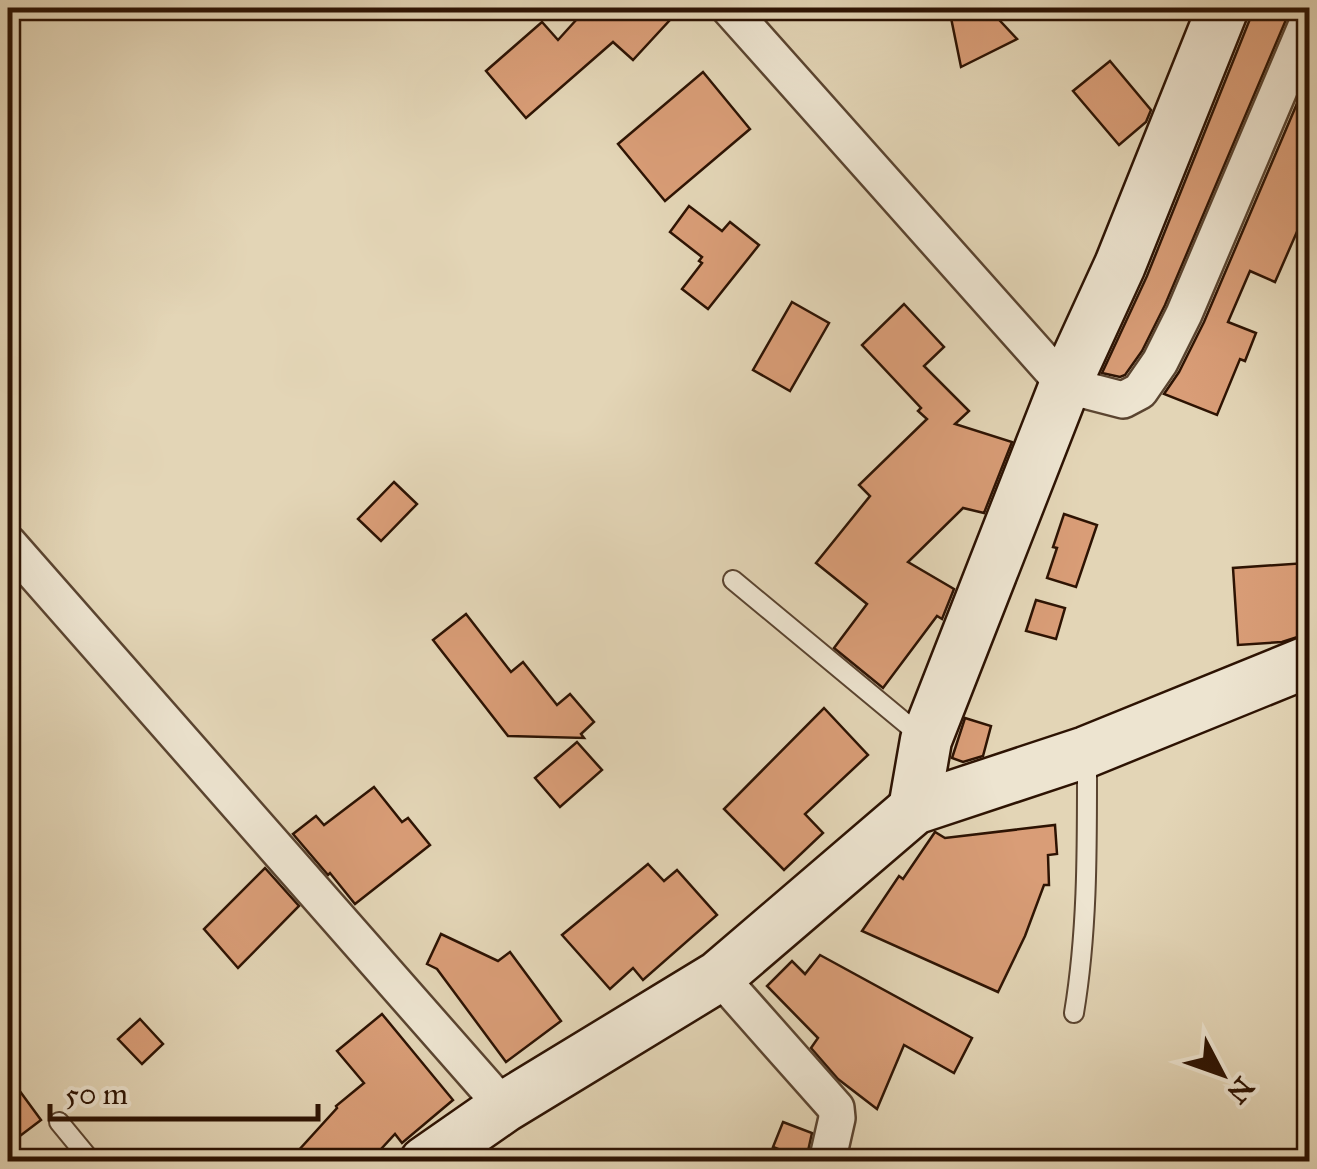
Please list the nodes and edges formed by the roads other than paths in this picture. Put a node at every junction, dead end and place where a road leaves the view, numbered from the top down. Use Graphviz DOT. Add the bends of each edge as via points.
graph roads {
  1 [pos="729,8"];
  2 [pos="1223,8"];
  3 [pos="1310,17"];
  4 [pos="1064,385"];
  5 [pos="8,544"];
  6 [pos="734,580"];
  7 [pos="1310,661"];
  8 [pos="926,740"];
  9 [pos="1086,752"];
  10 [pos="914,810"];
  11 [pos="719,976"];
  12 [pos="1074,1013"];
  13 [pos="504,1107"];
  14 [pos="60,1122"];
  15 [pos="92,1162"];
  16 [pos="425,1162"];
  17 [pos="827,1162"];
  1 -- 4 [label="street"];
  2 -- 4 [label="street"];
  3 -- 4 [label="street" via="1160,362 1140,391 1123,400"];
  4 -- 8 [label="street"];
  5 -- 13 [label="street"];
  6 -- 8 [label="lane"];
  7 -- 9 [label="street"];
  8 -- 10 [label="street"];
  9 -- 10 [label="street"];
  9 -- 12 [label="lane" via="1084,930"];
  10 -- 11 [label="street"];
  11 -- 13 [label="street"];
  11 -- 17 [label="street" via="836,1108"];
  13 -- 16 [label="street"];
  14 -- 15 [label="lane"];
}
